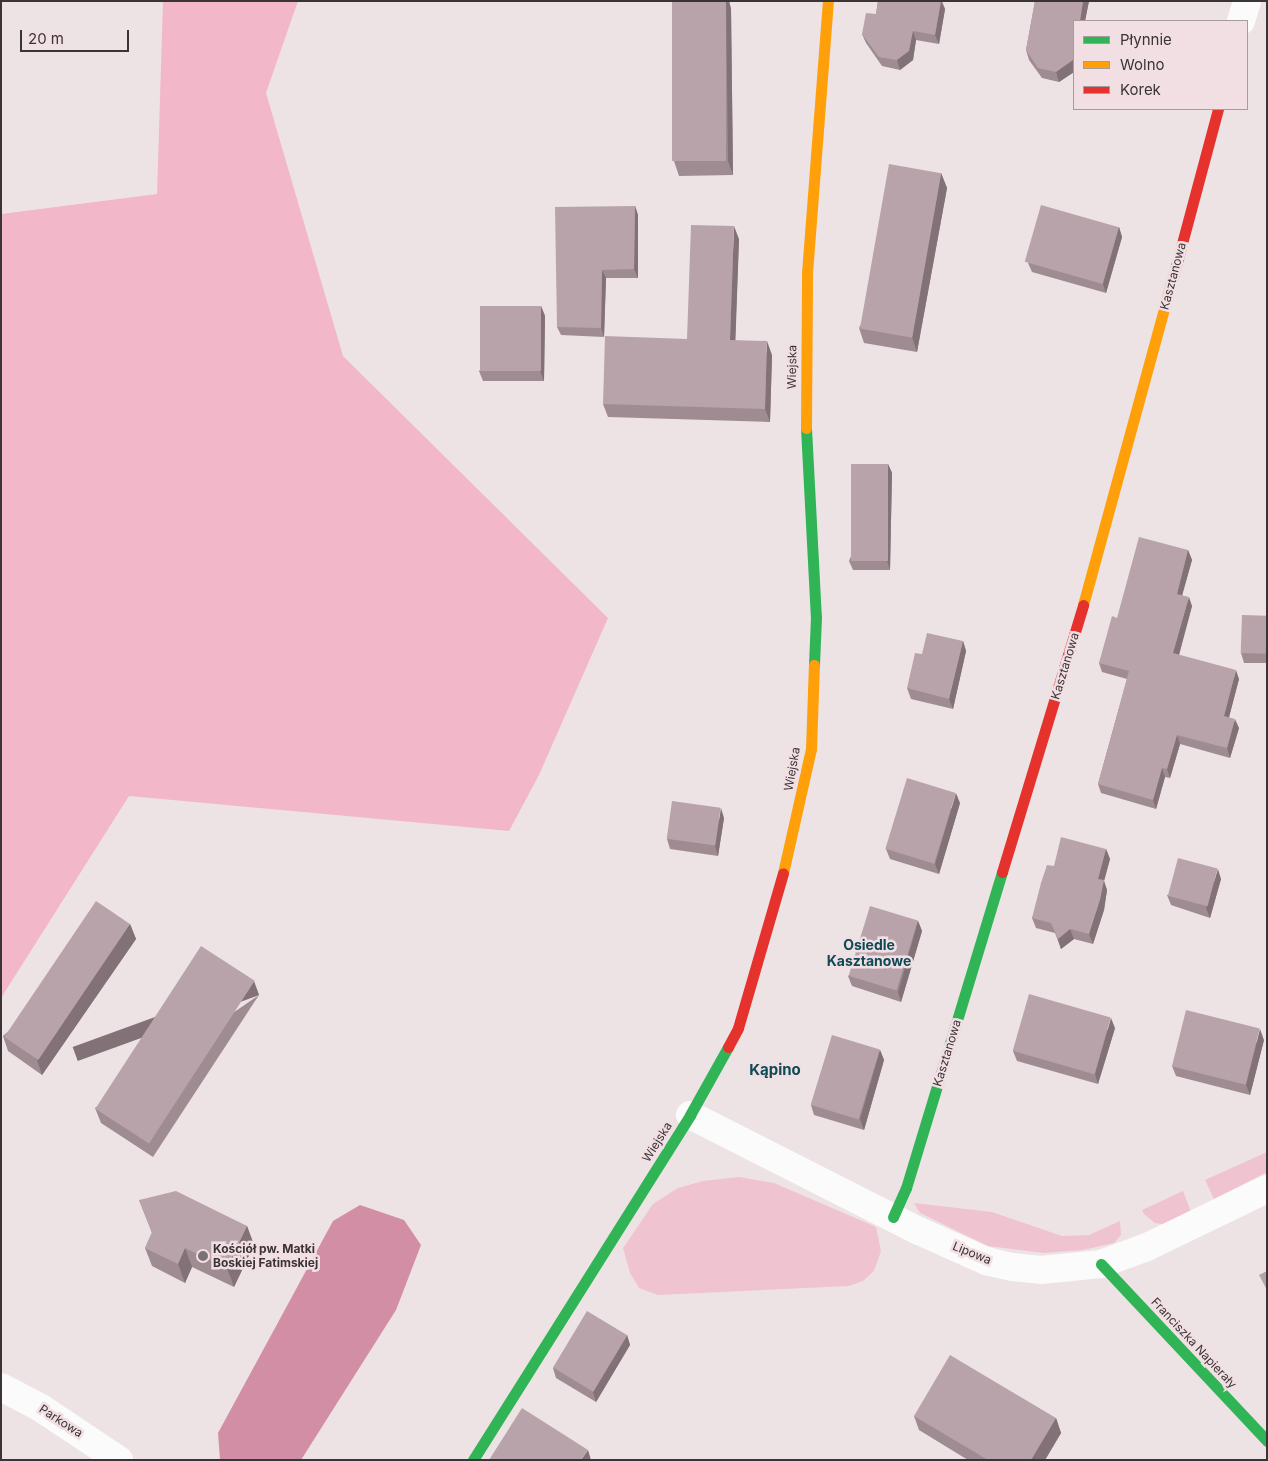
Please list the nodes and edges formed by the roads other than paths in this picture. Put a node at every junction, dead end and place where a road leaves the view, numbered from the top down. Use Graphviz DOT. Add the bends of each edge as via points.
graph roads {
  1 [pos="828,1"];
  2 [pos="1247,1"];
  3 [pos="1241,20"];
  4 [pos="1218,110"];
  5 [pos="690,1115"];
  6 [pos="1267,1189"];
  7 [pos="893,1217"];
  8 [pos="1101,1264"];
  9 [pos="1,1387"];
  10 [pos="1267,1441"];
  11 [pos="119,1460"];
  12 [pos="473,1460"];
  1 -- 5 [label="street, Wiejska" via="807,273 805,414 816,618 811,749 792,843 738,1028"];
  2 -- 3 [label="street"];
  4 -- 7 [label="street, Kasztanowa" via="1097,561 906,1188"];
  5 -- 7 [label="street, Lipowa"];
  5 -- 12 [label="street, Wiejska"];
  6 -- 8 [label="street, Lipowa" via="1147,1247"];
  7 -- 8 [label="street, Lipowa" via="986,1261 1041,1270"];
  8 -- 10 [label="street, Franciszka Napierały"];
  9 -- 11 [label="street, Parkowa" via="41,1408"];
}
